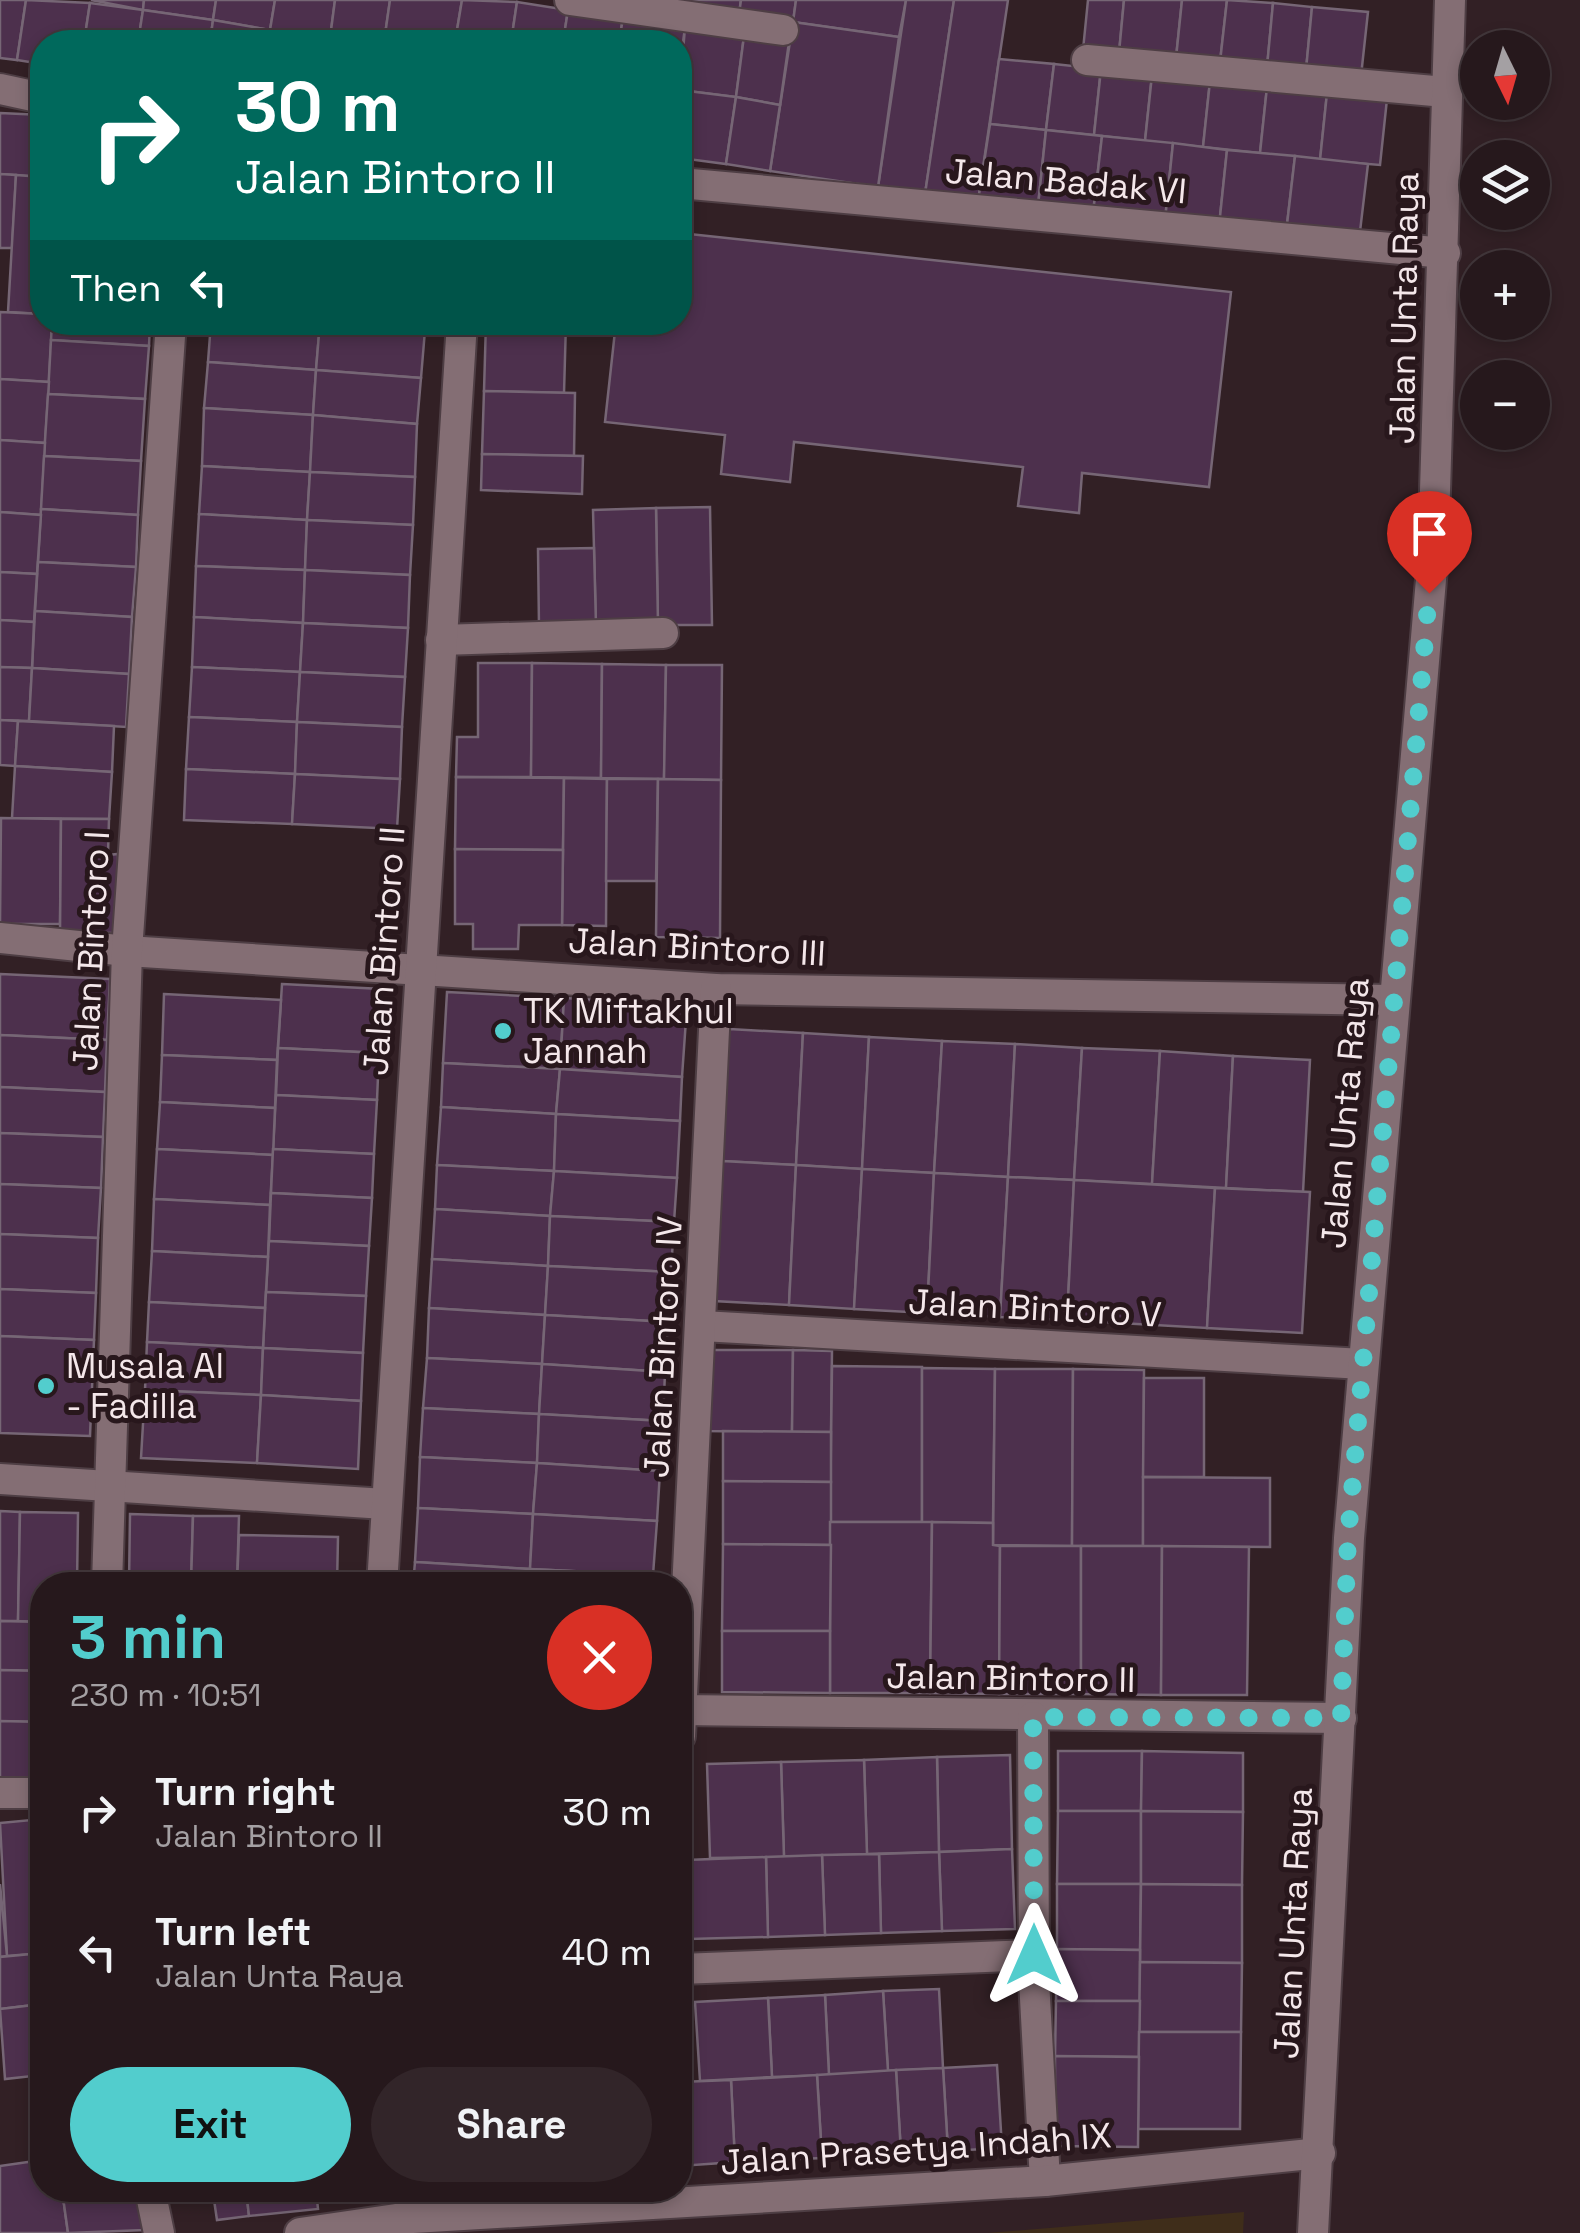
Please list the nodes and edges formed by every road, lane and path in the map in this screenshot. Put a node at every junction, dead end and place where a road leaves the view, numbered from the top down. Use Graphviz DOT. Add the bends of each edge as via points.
graph roads {
  1 [pos="570,0"];
  2 [pos="1450,0"];
  3 [pos="783,30"];
  4 [pos="1087,60"];
  5 [pos="0,89"];
  6 [pos="1446,92"];
  7 [pos="30,95"];
  8 [pos="692,184"];
  9 [pos="1444,253"];
  10 [pos="170,335"];
  11 [pos="461,335"];
  12 [pos="663,633"];
  13 [pos="441,640"];
  14 [pos="0,938"];
  15 [pos="127,950"];
  16 [pos="421,969"];
  17 [pos="716,989"];
  18 [pos="1391,1000"];
  19 [pos="702,1326"];
  20 [pos="1363,1364"];
  21 [pos="0,1479"];
  22 [pos="107,1488"];
  23 [pos="385,1504"];
  24 [pos="106,1572"];
  25 [pos="382,1572"];
  26 [pos="689,1572"];
  27 [pos="1033,1717"];
  28 [pos="692,1718"];
  29 [pos="1341,1718"];
  30 [pos="0,1793"];
  31 [pos="30,1793"];
  32 [pos="1034,1955"];
  33 [pos="692,1969"];
  34 [pos="1320,2153"];
  35 [pos="1044,2181"];
  36 [pos="692,2195"];
  37 [pos="153,2202"];
  38 [pos="561,2202"];
  39 [pos="396,2214"];
  40 [pos="159,2233"];
  41 [pos="300,2233"];
  42 [pos="1313,2233"];
  1 -- 3 [label="street"];
  2 -- 6 [label="street, Jalan Unta Raya"];
  4 -- 6 [label="street"];
  5 -- 7 [label="street"];
  6 -- 9 [label="street, Jalan Unta Raya"];
  8 -- 9 [label="street, Jalan Badak VI"];
  9 -- 18 [label="street, Jalan Unta Raya" via="1432,556"];
  10 -- 15 [label="street, Jalan Bintoro I"];
  11 -- 13 [label="street, Jalan Bintoro II"];
  12 -- 13 [label="street"];
  13 -- 16 [label="street, Jalan Bintoro II"];
  14 -- 15 [label="street, Jalan Bintoro III"];
  15 -- 16 [label="street, Jalan Bintoro III"];
  15 -- 22 [label="street, Jalan Bintoro I"];
  16 -- 17 [label="street, Jalan Bintoro III"];
  16 -- 23 [label="street, Jalan Bintoro II"];
  17 -- 18 [label="street, Jalan Bintoro III"];
  17 -- 19 [label="street, Jalan Bintoro IV"];
  18 -- 20 [label="street, Jalan Unta Raya"];
  19 -- 20 [label="street, Jalan Bintoro V"];
  19 -- 26 [label="street, Jalan Bintoro IV"];
  20 -- 29 [label="street, Jalan Unta Raya"];
  21 -- 22 [label="street"];
  22 -- 23 [label="street"];
  22 -- 24 [label="street, Jalan Bintoro I"];
  23 -- 25 [label="street, Jalan Bintoro II"];
  27 -- 28 [label="street, Jalan Bintoro II"];
  27 -- 29 [label="street, Jalan Bintoro II"];
  27 -- 32 [label="street"];
  29 -- 34 [label="street, Jalan Unta Raya"];
  30 -- 31 [label="street"];
  32 -- 33 [label="street"];
  32 -- 35 [label="street"];
  34 -- 35 [label="street, Jalan Prasetya Indah IX"];
  34 -- 42 [label="street, Jalan Unta Raya"];
  35 -- 36 [label="street, Jalan Prasetya Indah IX"];
  37 -- 40 [label="street"];
  38 -- 39 [label="street, Jalan Prasetya Indah IX"];
  39 -- 41 [label="street, Jalan Prasetya Indah IX"];
}
